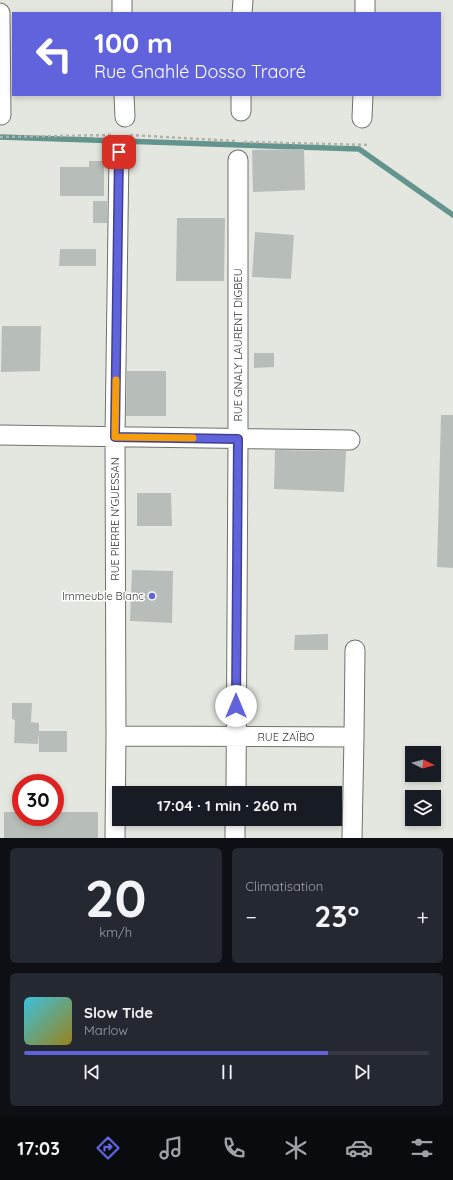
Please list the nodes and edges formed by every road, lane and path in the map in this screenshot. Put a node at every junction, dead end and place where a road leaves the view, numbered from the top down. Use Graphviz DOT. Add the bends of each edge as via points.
graph roads {
  1 [pos="122,0"];
  2 [pos="243,0"];
  3 [pos="365,0"];
  4 [pos="122,12"];
  5 [pos="242,12"];
  6 [pos="365,12"];
  7 [pos="0,13"];
  8 [pos="124,96"];
  9 [pos="363,96"];
  10 [pos="1,115"];
  11 [pos="362,118"];
  12 [pos="126,126"];
  13 [pos="112,135"];
  14 [pos="0,137"];
  15 [pos="370,145"];
  16 [pos="119,152"];
  17 [pos="238,160"];
  18 [pos="0,435"];
  19 [pos="115,437"];
  20 [pos="238,439"];
  21 [pos="350,440"];
  22 [pos="355,650"];
  23 [pos="116,736"];
  24 [pos="354,737"];
  25 [pos="236,738"];
  26 [pos="236,786"];
  27 [pos="235,826"];
  28 [pos="115,838"];
  29 [pos="235,838"];
  30 [pos="352,838"];
  1 -- 4 [label="street"];
  2 -- 5 [label="street"];
  3 -- 6 [label="street"];
  7 -- 10 [label="street"];
  8 -- 12 [label="street"];
  9 -- 11 [label="street"];
  12 -- 15 [label="path" via="238,142"];
  13 -- 14 [label="path"];
  16 -- 19 [label="street, RUE PIERRE N'GUESSAN"];
  17 -- 20 [label="street, RUE GNALY LAURENT DIGBEU"];
  18 -- 19 [label="street"];
  19 -- 20 [label="street"];
  19 -- 23 [label="street, RUE PIERRE N'GUESSAN"];
  20 -- 21 [label="street"];
  20 -- 25 [label="street, RUE GNALY LAURENT DIGBEU"];
  22 -- 24 [label="street"];
  23 -- 25 [label="street, RUE ZAÏBO"];
  23 -- 28 [label="street, RUE PIERRE N'GUESSAN"];
  24 -- 25 [label="street, RUE ZAÏBO"];
  24 -- 30 [label="street"];
  25 -- 26 [label="street, RUE GNALY LAURENT DIGBEU"];
  27 -- 29 [label="street"];
}
